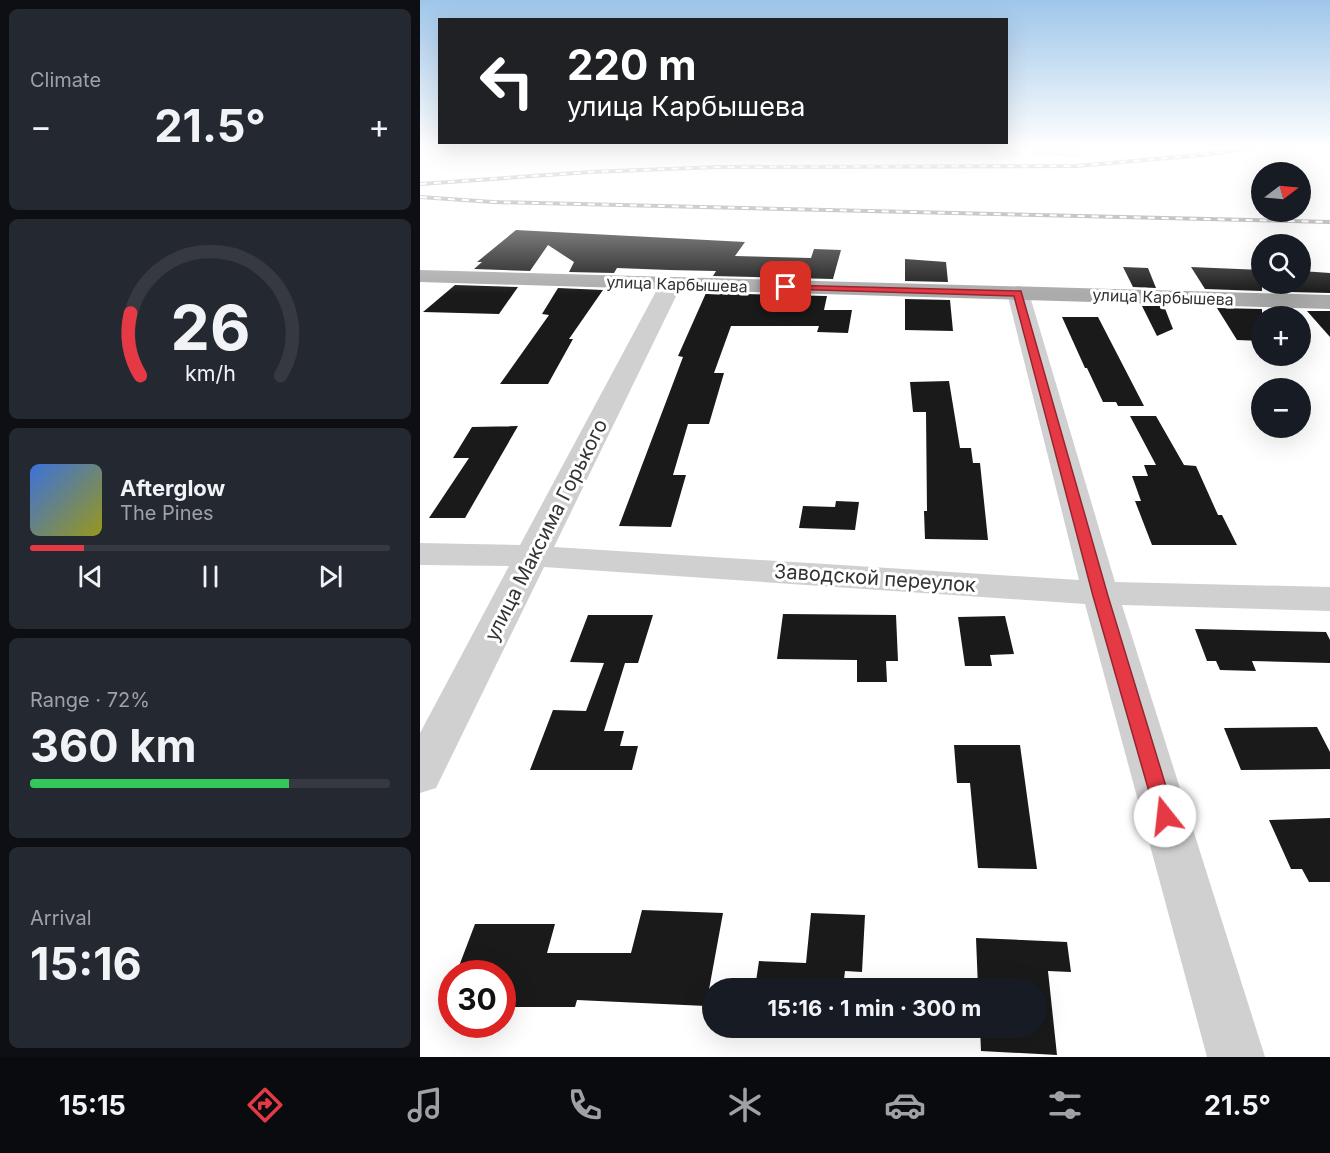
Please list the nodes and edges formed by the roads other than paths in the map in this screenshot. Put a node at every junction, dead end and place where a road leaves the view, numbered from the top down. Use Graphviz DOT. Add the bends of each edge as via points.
graph roads {
  1 [pos="420,276"];
  2 [pos="670,284"];
  3 [pos="1018,293"];
  4 [pos="1330,302"];
  5 [pos="420,554"];
  6 [pos="533,556"];
  7 [pos="1100,593"];
  8 [pos="1330,599"];
  9 [pos="420,776"];
  10 [pos="1236,1057"];
  1 -- 2 [label="main road, улица Карбышева"];
  2 -- 3 [label="main road, улица Карбышева"];
  2 -- 6 [label="street, улица Максима Горького"];
  3 -- 4 [label="main road, улица Карбышева"];
  3 -- 7 [label="street"];
  5 -- 6 [label="street, Заводской переулок"];
  6 -- 7 [label="street, Заводской переулок"];
  6 -- 9 [label="street, улица Максима Горького"];
  7 -- 8 [label="street, Заводской переулок"];
  7 -- 10 [label="street"];
}
